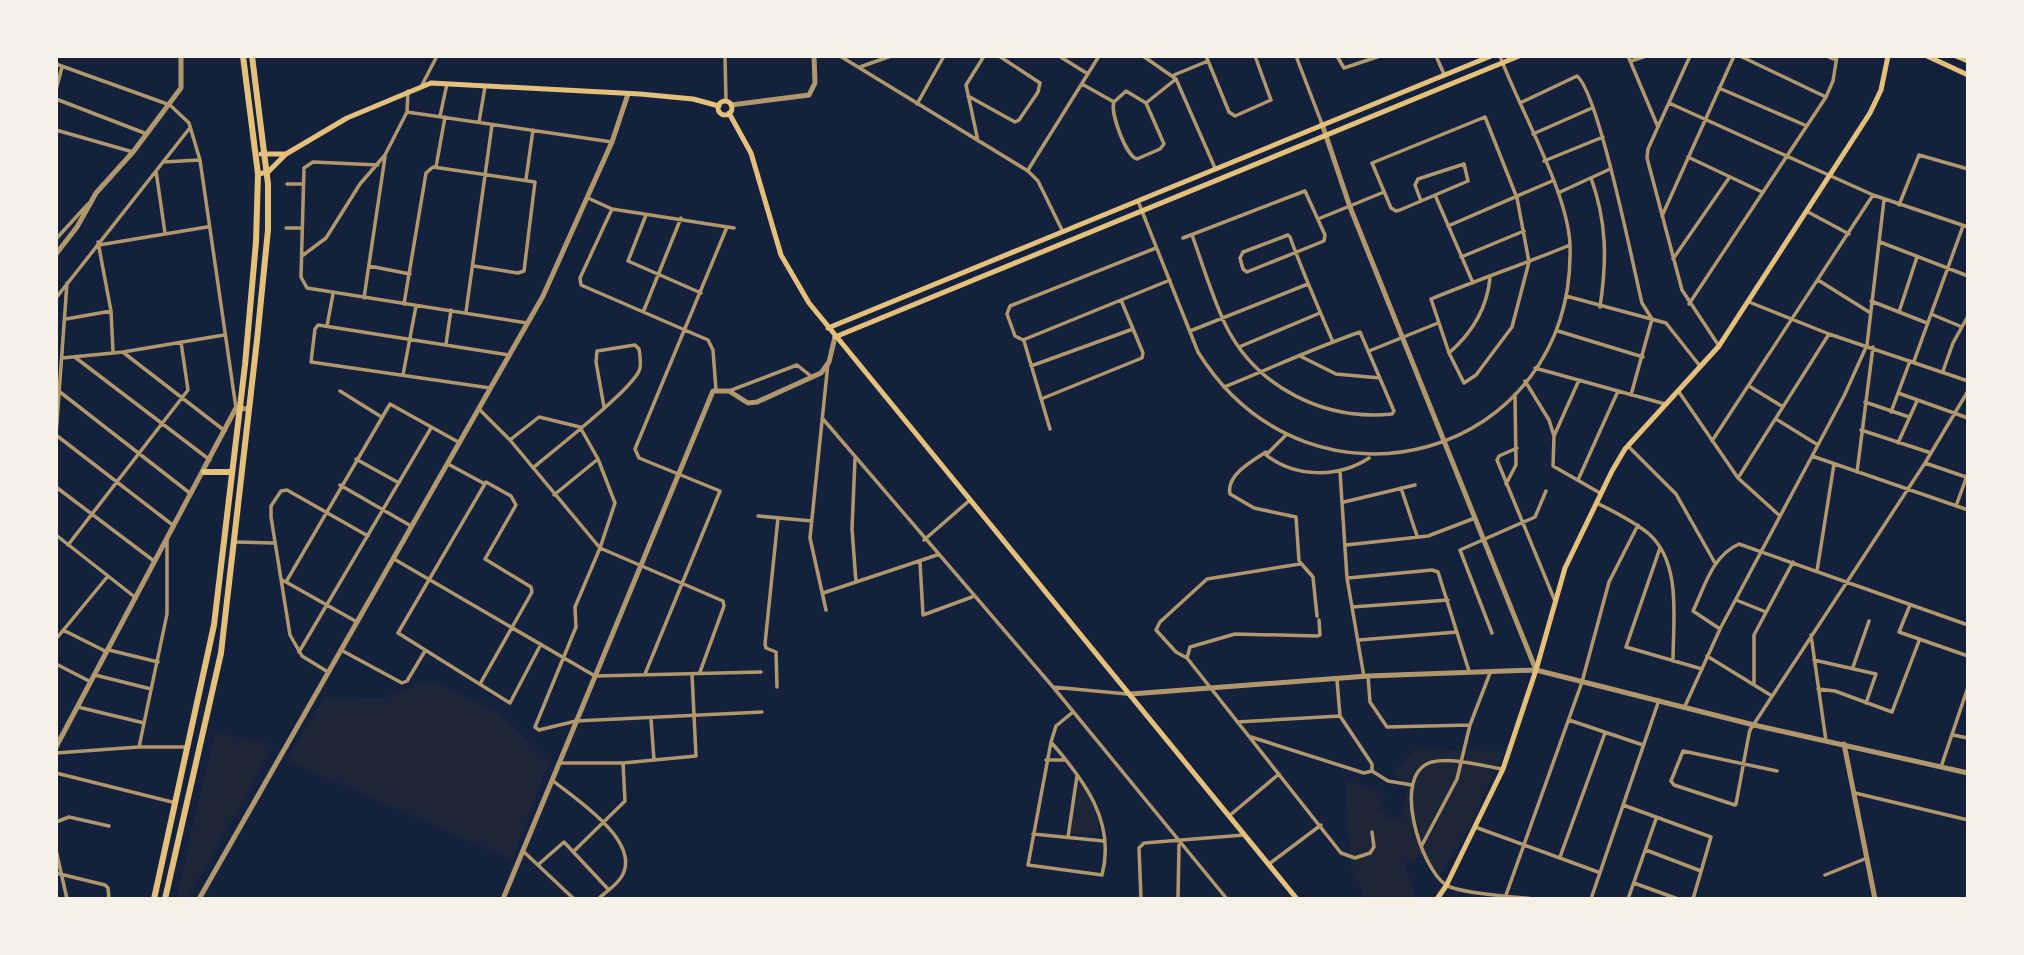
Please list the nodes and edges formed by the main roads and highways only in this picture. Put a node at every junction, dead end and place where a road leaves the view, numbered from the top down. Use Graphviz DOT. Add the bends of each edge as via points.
graph roads {
  1 [pos="243,56"];
  2 [pos="252,56"];
  3 [pos="1491,56"];
  4 [pos="1519,56"];
  5 [pos="1888,56"];
  6 [pos="1927,56"];
  7 [pos="1956,56"];
  8 [pos="1502,59"];
  9 [pos="1968,61"];
  10 [pos="1968,75"];
  11 [pos="719,106"];
  12 [pos="729,113"];
  13 [pos="286,153"];
  14 [pos="266,154"];
  15 [pos="257,155"];
  16 [pos="268,172"];
  17 [pos="258,174"];
  18 [pos="975,266"];
  19 [pos="979,276"];
  20 [pos="929,285"];
  21 [pos="937,294"];
  22 [pos="930,297"];
  23 [pos="828,328"];
  24 [pos="835,337"];
  25 [pos="204,471"];
  26 [pos="231,472"];
  27 [pos="188,747"];
  28 [pos="200,749"];
  29 [pos="1438,898"];
  30 [pos="154,899"];
  31 [pos="165,899"];
  32 [pos="1297,899"];
  1 -- 15 [label="main road"];
  2 -- 14 [label="main road"];
  3 -- 18 [label="main road"];
  4 -- 8 [label="main road"];
  5 -- 29 [label="main road" via="1877,100 1749,302 1702,369 1628,446 1595,502 1570,554 1503,769"];
  6 -- 10 [label="main road"];
  7 -- 9 [label="main road"];
  8 -- 19 [label="main road"];
  11 -- 12 [label="main road" via="721,113"];
  11 -- 12 [label="main road" via="729,103"];
  11 -- 13 [label="main road" via="693,99 628,94 422,85 347,118"];
  12 -- 23 [label="main road" via="751,153 781,255"];
  13 -- 14 [label="main road"];
  13 -- 16 [label="main road"];
  14 -- 15 [label="main road"];
  14 -- 16 [label="main road"];
  15 -- 17 [label="main road"];
  16 -- 17 [label="main road"];
  16 -- 28 [label="main road" via="268,230 223,645"];
  17 -- 26 [label="main road" via="256,242"];
  18 -- 19 [label="main road"];
  18 -- 20 [label="main road"];
  19 -- 21 [label="main road"];
  20 -- 21 [label="main road"];
  20 -- 22 [label="main road"];
  20 -- 23 [label="main road"];
  21 -- 22 [label="main road"];
  22 -- 24 [label="main road"];
  23 -- 24 [label="main road"];
  24 -- 32 [label="main road"];
  25 -- 26 [label="main road"];
  26 -- 27 [label="main road" via="214,625"];
  27 -- 28 [label="main road"];
  27 -- 30 [label="main road"];
  28 -- 31 [label="main road"];
}
